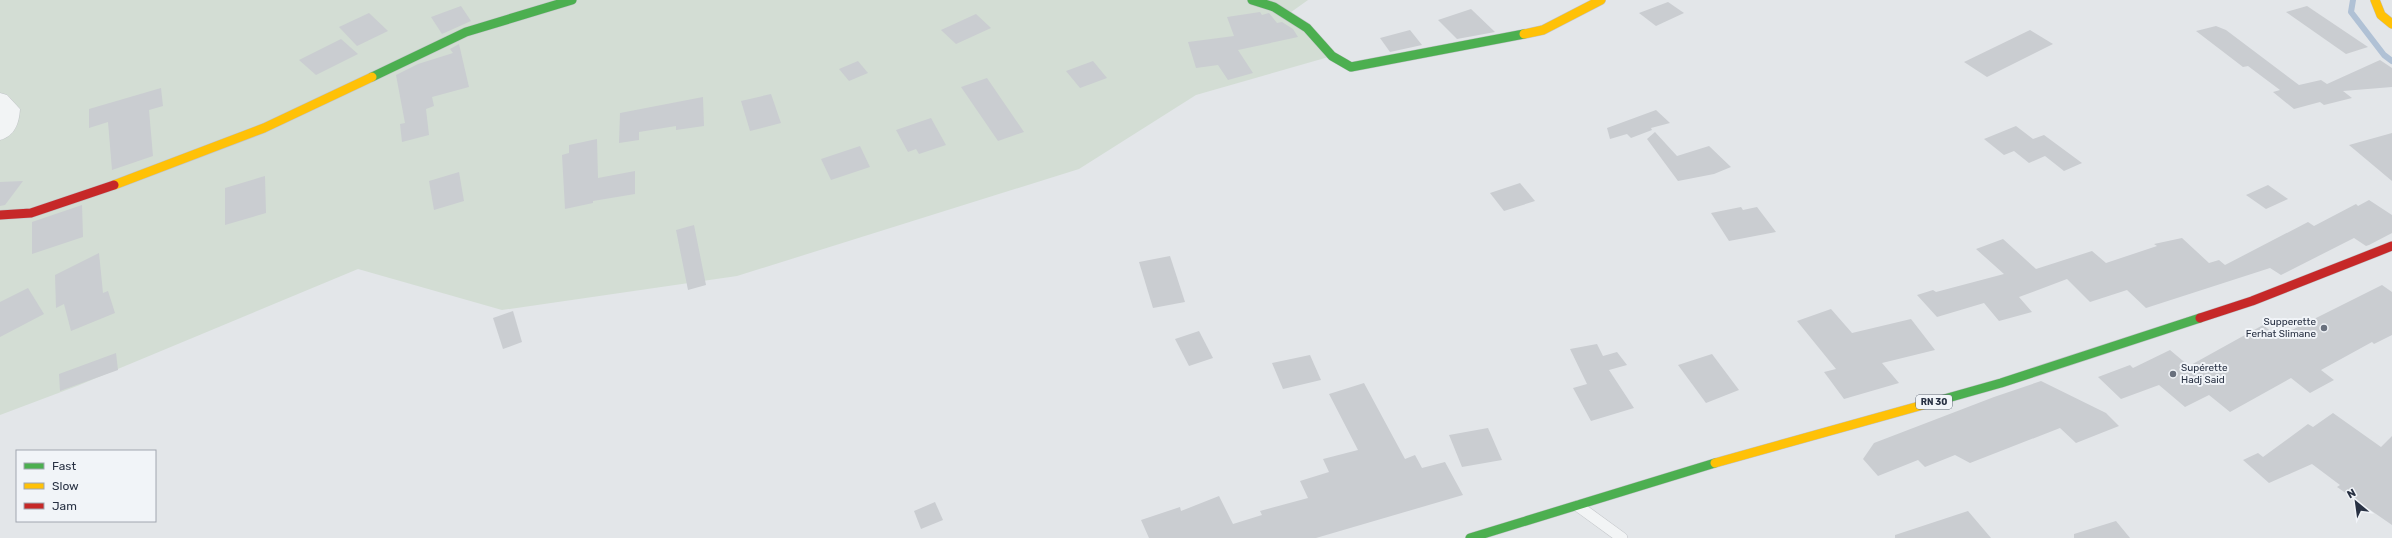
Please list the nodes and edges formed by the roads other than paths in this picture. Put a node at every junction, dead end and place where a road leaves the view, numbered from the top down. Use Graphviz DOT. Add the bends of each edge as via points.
graph roads {
  1 [pos="572,0"];
  2 [pos="1252,0"];
  3 [pos="1601,0"];
  4 [pos="2375,0"];
  5 [pos="2392,24"];
  6 [pos="0,100"];
  7 [pos="0,133"];
  8 [pos="0,214"];
  9 [pos="2392,246"];
  10 [pos="1578,506"];
  11 [pos="1470,538"];
  12 [pos="1622,538"];
  1 -- 8 [label="street" via="466,32 264,128 137,177 31,213"];
  2 -- 3 [label="street" via="1274,6 1307,28 1332,56 1351,67 1543,30"];
  4 -- 5 [label="street" via="2381,15"];
  6 -- 7 [label="street" via="10,109 11,115"];
  9 -- 10 [label="street, RN 30" via="2252,302 2001,383 1662,478"];
  10 -- 11 [label="street, RN 30"];
  10 -- 12 [label="lane"];
}
